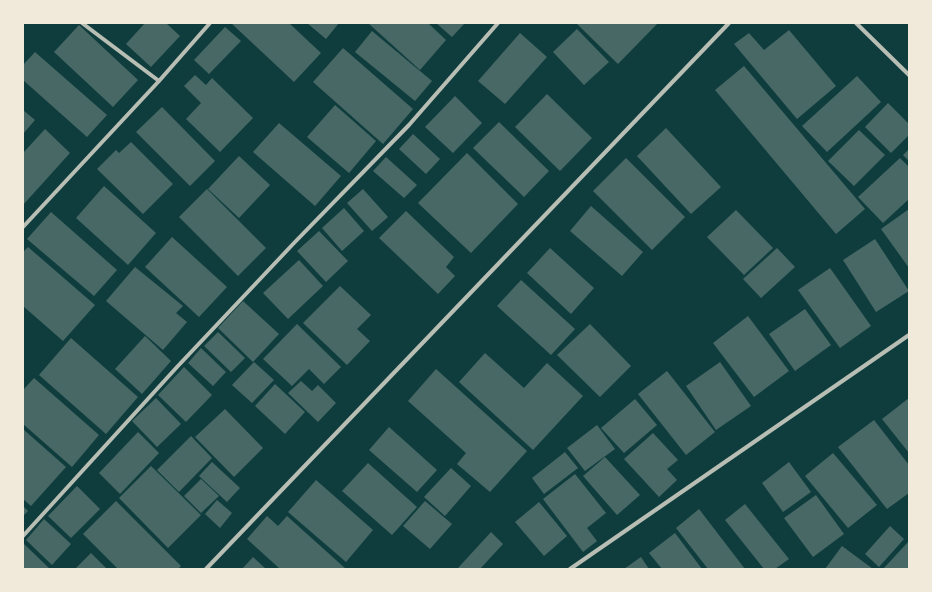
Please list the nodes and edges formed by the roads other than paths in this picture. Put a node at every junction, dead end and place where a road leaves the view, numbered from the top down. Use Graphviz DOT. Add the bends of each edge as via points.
graph roads {
  1 [pos="82,23"];
  2 [pos="210,23"];
  3 [pos="498,23"];
  4 [pos="729,23"];
  5 [pos="856,23"];
  6 [pos="909,75"];
  7 [pos="159,81"];
  8 [pos="23,227"];
  9 [pos="909,334"];
  10 [pos="23,536"];
  11 [pos="206,569"];
  12 [pos="570,569"];
  1 -- 7 [label="street"];
  2 -- 7 [label="street"];
  3 -- 10 [label="street" via="409,125 187,356"];
  4 -- 11 [label="street"];
  5 -- 6 [label="street"];
  7 -- 8 [label="street"];
  9 -- 12 [label="street"];
}
